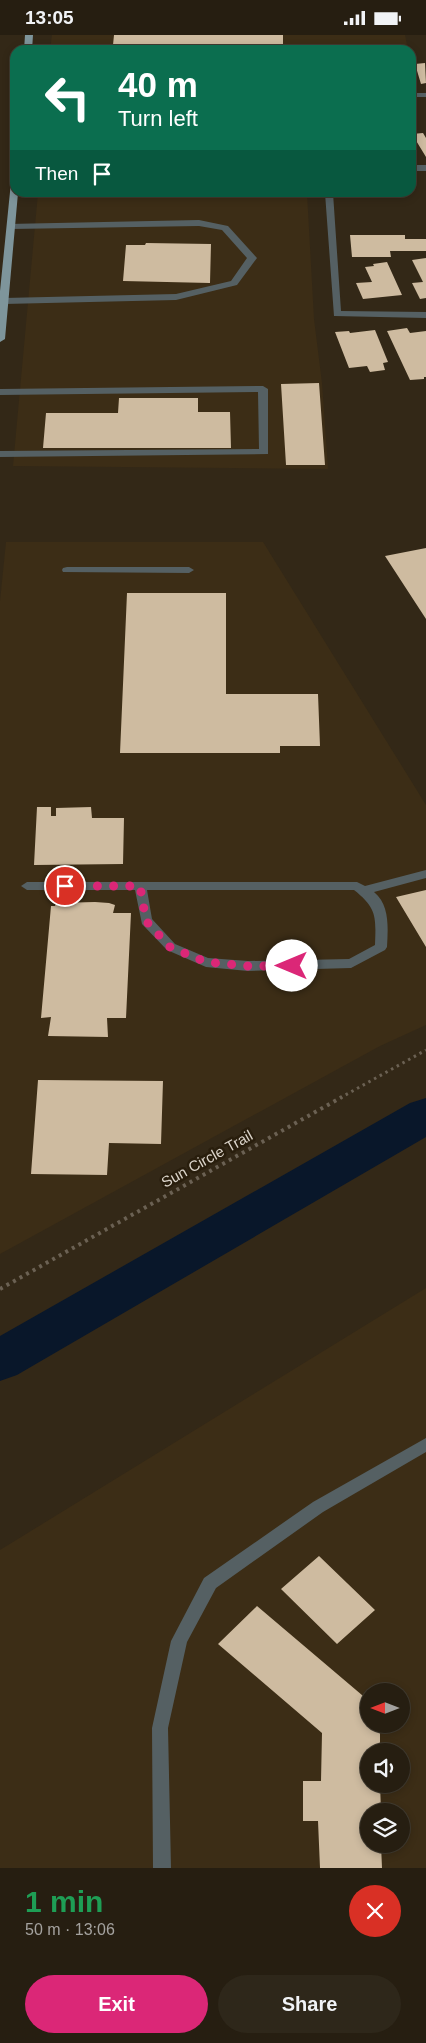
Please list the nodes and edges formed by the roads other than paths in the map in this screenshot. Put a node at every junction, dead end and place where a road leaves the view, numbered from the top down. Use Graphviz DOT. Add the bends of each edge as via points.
graph roads {
  1 [pos="14,197"];
  2 [pos="329,197"];
  3 [pos="11,226"];
  4 [pos="4,301"];
  5 [pos="426,315"];
  6 [pos="0,339"];
  7 [pos="0,392"];
  8 [pos="0,454"];
  9 [pos="68,570"];
  10 [pos="189,571"];
  11 [pos="426,873"];
  12 [pos="27,886"];
  13 [pos="140,886"];
  14 [pos="363,891"];
  15 [pos="426,1444"];
  16 [pos="162,1868"];
  1 -- 3 [label="main road"];
  2 -- 5 [label="lane" via="337,314"];
  3 -- 4 [label="main road"];
  3 -- 4 [label="lane" via="199,223 226,228 252,258 234,283 176,297"];
  4 -- 6 [label="main road"];
  7 -- 8 [label="lane" via="263,389 264,452"];
  9 -- 10 [label="lane"];
  11 -- 14 [label="lane"];
  12 -- 13 [label="lane"];
  13 -- 14 [label="lane" via="357,886"];
  13 -- 14 [label="lane" via="146,921 170,947 206,962 248,966 351,963 381,947 382,921 375,900"];
  15 -- 16 [label="lane" via="318,1507 210,1583 179,1641 160,1728"];
}
